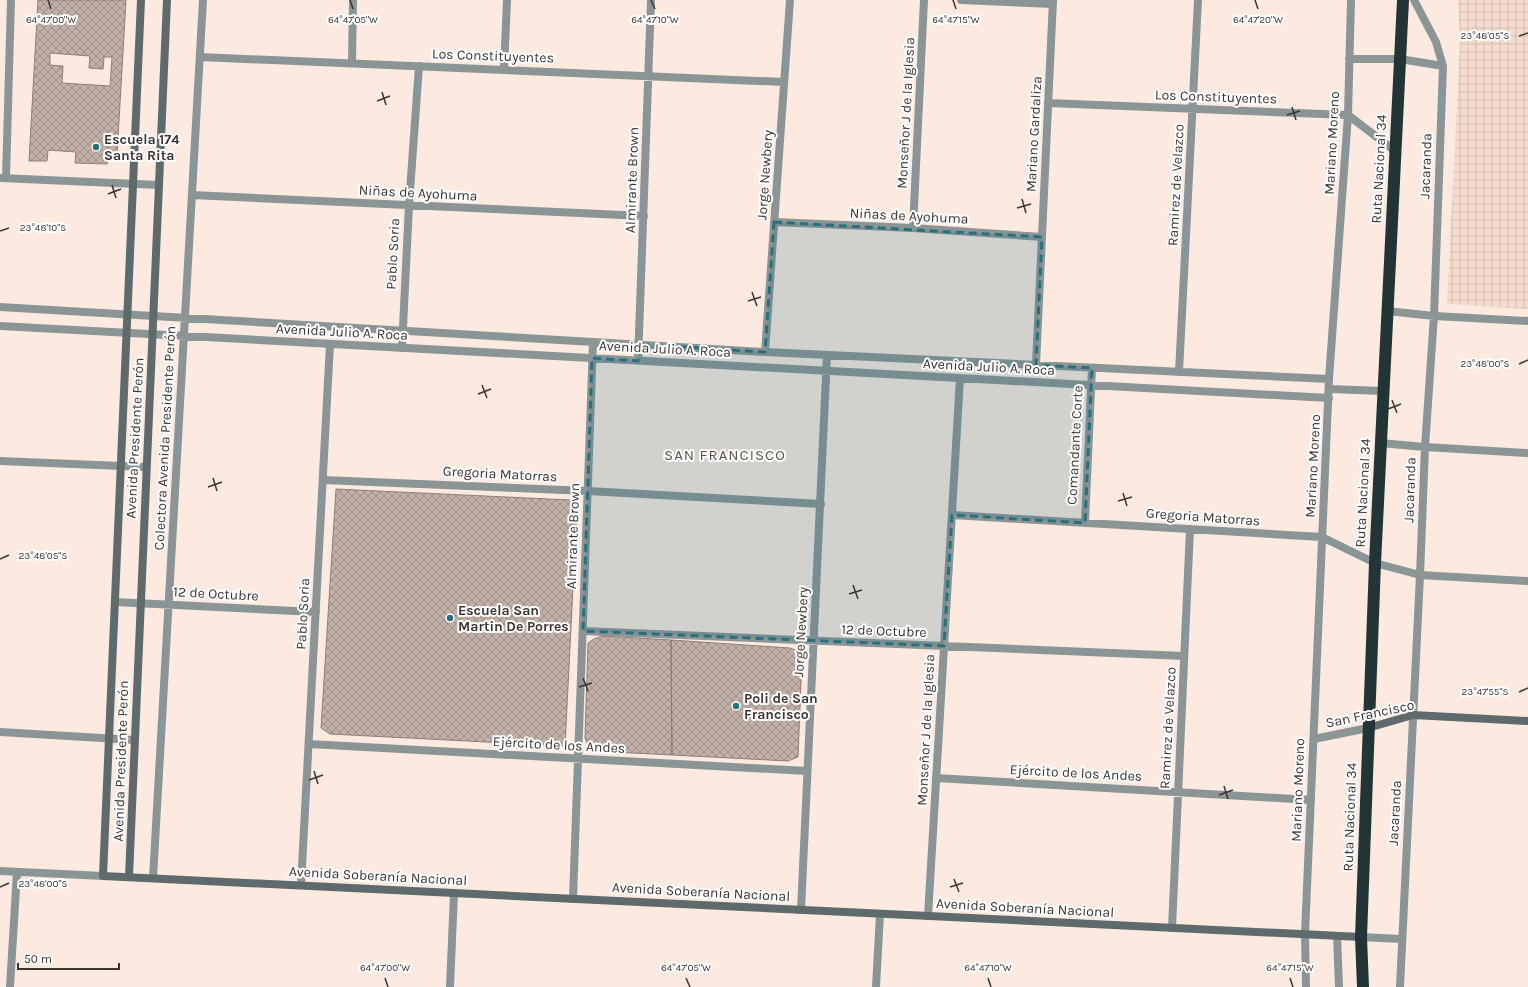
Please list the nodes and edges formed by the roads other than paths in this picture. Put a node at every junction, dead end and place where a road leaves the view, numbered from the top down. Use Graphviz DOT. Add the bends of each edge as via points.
graph roads {
  1 [pos="11,0"];
  2 [pos="141,0"];
  3 [pos="167,0"];
  4 [pos="203,0"];
  5 [pos="354,0"];
  6 [pos="507,0"];
  7 [pos="651,0"];
  8 [pos="790,0"];
  9 [pos="924,0"];
  10 [pos="961,0"];
  11 [pos="1198,0"];
  12 [pos="1351,0"];
  13 [pos="1403,0"];
  14 [pos="1414,0"];
  15 [pos="1053,2"];
  16 [pos="200,57"];
  17 [pos="1349,59"];
  18 [pos="1400,59"];
  19 [pos="352,63"];
  20 [pos="419,66"];
  21 [pos="1442,66"];
  22 [pos="504,70"];
  23 [pos="648,76"];
  24 [pos="784,82"];
  25 [pos="1048,103"];
  26 [pos="1193,109"];
  27 [pos="1348,115"];
  28 [pos="1395,151"];
  29 [pos="3,178"];
  30 [pos="133,184"];
  31 [pos="159,185"];
  32 [pos="192,195"];
  33 [pos="409,205"];
  34 [pos="644,216"];
  35 [pos="774,222"];
  36 [pos="914,228"];
  37 [pos="1042,237"];
  38 [pos="0,307"];
  39 [pos="1387,311"];
  40 [pos="128,314"];
  41 [pos="153,316"];
  42 [pos="1434,316"];
  43 [pos="185,317"];
  44 [pos="1528,321"];
  45 [pos="0,326"];
  46 [pos="403,330"];
  47 [pos="127,333"];
  48 [pos="152,335"];
  49 [pos="184,336"];
  50 [pos="593,342"];
  51 [pos="330,344"];
  52 [pos="638,344"];
  53 [pos="402,348"];
  54 [pos="765,352"];
  55 [pos="827,355"];
  56 [pos="592,358"];
  57 [pos="638,361"];
  58 [pos="1036,365"];
  59 [pos="1092,368"];
  60 [pos="827,371"];
  61 [pos="1179,372"];
  62 [pos="960,378"];
  63 [pos="1329,379"];
  64 [pos="1091,385"];
  65 [pos="1329,389"];
  66 [pos="1383,391"];
  67 [pos="1329,398"];
  68 [pos="1380,443"];
  69 [pos="1425,447"];
  70 [pos="1528,453"];
  71 [pos="0,461"];
  72 [pos="121,466"];
  73 [pos="146,467"];
  74 [pos="323,480"];
  75 [pos="588,491"];
  76 [pos="821,504"];
  77 [pos="952,515"];
  78 [pos="1085,523"];
  79 [pos="1190,529"];
  80 [pos="1322,538"];
  81 [pos="1375,563"];
  82 [pos="1420,575"];
  83 [pos="1528,581"];
  84 [pos="115,602"];
  85 [pos="141,603"];
  86 [pos="168,604"];
  87 [pos="316,612"];
  88 [pos="583,631"];
  89 [pos="814,641"];
  90 [pos="944,646"];
  91 [pos="1184,656"];
  92 [pos="1413,715"];
  93 [pos="1528,720"];
  94 [pos="1368,728"];
  95 [pos="0,732"];
  96 [pos="108,738"];
  97 [pos="1314,739"];
  98 [pos="135,740"];
  99 [pos="309,744"];
  100 [pos="578,759"];
  101 [pos="807,771"];
  102 [pos="936,778"];
  103 [pos="1178,792"];
  104 [pos="1311,800"];
  105 [pos="0,871"];
  106 [pos="17,872"];
  107 [pos="103,876"];
  108 [pos="129,877"];
  109 [pos="153,878"];
  110 [pos="301,885"];
  111 [pos="454,893"];
  112 [pos="573,899"];
  113 [pos="800,910"];
  114 [pos="880,914"];
  115 [pos="928,916"];
  116 [pos="1172,928"];
  117 [pos="1305,934"];
  118 [pos="1337,936"];
  119 [pos="1361,937"];
  120 [pos="1401,939"];
  121 [pos="10,987"];
  122 [pos="450,987"];
  123 [pos="876,987"];
  124 [pos="1306,987"];
  125 [pos="1339,987"];
  126 [pos="1363,987"];
  127 [pos="1400,987"];
  1 -- 29 [label="street"];
  2 -- 30 [label="street, Avenida Presidente Perón"];
  3 -- 31 [label="street, Avenida Presidente Perón"];
  4 -- 16 [label="street, Colectora Avenida Presidente Perón"];
  5 -- 19 [label="street"];
  6 -- 22 [label="street"];
  7 -- 23 [label="street, Almirante Brown"];
  8 -- 24 [label="street, Jorge Newbery"];
  9 -- 36 [label="street, Monseñor J de la Iglesia"];
  10 -- 15 [label="street"];
  11 -- 26 [label="street, Ramirez de Velazco"];
  12 -- 17 [label="street, Mariano Moreno"];
  13 -- 18 [label="highway, Ruta Nacional 34"];
  14 -- 21 [label="street, Jacaranda" via="1436,42"];
  15 -- 25 [label="street, Mariano Gardaliza"];
  16 -- 19 [label="street, Los Constituyentes"];
  16 -- 32 [label="street, Colectora Avenida Presidente Perón"];
  17 -- 18 [label="street"];
  17 -- 27 [label="street, Mariano Moreno"];
  18 -- 21 [label="street"];
  18 -- 28 [label="highway, Ruta Nacional 34"];
  19 -- 20 [label="street, Los Constituyentes"];
  20 -- 22 [label="street, Los Constituyentes"];
  20 -- 33 [label="street, Pablo Soria"];
  21 -- 42 [label="street, Jacaranda"];
  22 -- 23 [label="street, Los Constituyentes"];
  23 -- 24 [label="street, Los Constituyentes"];
  23 -- 34 [label="street, Almirante Brown"];
  24 -- 35 [label="street, Jorge Newbery"];
  25 -- 26 [label="street, Los Constituyentes"];
  25 -- 37 [label="street, Mariano Gardaliza"];
  26 -- 27 [label="street, Los Constituyentes"];
  26 -- 61 [label="street, Ramirez de Velazco"];
  27 -- 28 [label="street"];
  27 -- 63 [label="street, Mariano Moreno"];
  28 -- 39 [label="highway, Ruta Nacional 34"];
  29 -- 30 [label="street"];
  30 -- 31 [label="street"];
  30 -- 40 [label="street, Avenida Presidente Perón"];
  31 -- 41 [label="street, Avenida Presidente Perón"];
  32 -- 33 [label="street, Niñas de Ayohuma"];
  32 -- 43 [label="street, Colectora Avenida Presidente Perón"];
  33 -- 34 [label="street, Niñas de Ayohuma"];
  33 -- 46 [label="street, Pablo Soria"];
  34 -- 52 [label="street, Almirante Brown"];
  35 -- 36 [label="street, Niñas de Ayohuma"];
  35 -- 54 [label="street, Jorge Newbery"];
  36 -- 37 [label="street, Niñas de Ayohuma"];
  37 -- 58 [label="street, Mariano Gardaliza"];
  38 -- 40 [label="street, Avenida Julio A. Roca"];
  39 -- 42 [label="street"];
  39 -- 66 [label="highway, Ruta Nacional 34"];
  40 -- 41 [label="street, Avenida Julio A. Roca"];
  40 -- 47 [label="street, Avenida Presidente Perón"];
  41 -- 43 [label="street, Avenida Julio A. Roca"];
  41 -- 48 [label="street, Avenida Presidente Perón"];
  42 -- 44 [label="street"];
  42 -- 69 [label="street, Jacaranda"];
  43 -- 46 [label="street, Avenida Julio A. Roca"];
  43 -- 49 [label="street, Colectora Avenida Presidente Perón"];
  45 -- 47 [label="street, Avenida Julio A. Roca"];
  46 -- 50 [label="street, Avenida Julio A. Roca"];
  46 -- 53 [label="street, Pablo Soria"];
  47 -- 48 [label="street, Avenida Julio A. Roca"];
  47 -- 72 [label="street, Avenida Presidente Perón"];
  48 -- 49 [label="street, Avenida Julio A. Roca"];
  48 -- 73 [label="street, Avenida Presidente Perón"];
  49 -- 51 [label="street, Avenida Julio A. Roca"];
  49 -- 86 [label="street, Colectora Avenida Presidente Perón"];
  50 -- 52 [label="street, Avenida Julio A. Roca"];
  50 -- 56 [label="street, Almirante Brown"];
  51 -- 53 [label="street, Avenida Julio A. Roca"];
  51 -- 74 [label="street, Pablo Soria"];
  52 -- 54 [label="street, Avenida Julio A. Roca"];
  52 -- 57 [label="street, Almirante Brown"];
  53 -- 56 [label="street, Avenida Julio A. Roca"];
  54 -- 55 [label="street, Avenida Julio A. Roca"];
  55 -- 58 [label="street, Avenida Julio A. Roca"];
  55 -- 60 [label="street, Jorge Newbery"];
  56 -- 57 [label="street, Avenida Julio A. Roca"];
  56 -- 75 [label="street, Almirante Brown"];
  57 -- 60 [label="street, Avenida Julio A. Roca"];
  58 -- 59 [label="street, Avenida Julio A. Roca"];
  59 -- 61 [label="street, Avenida Julio A. Roca"];
  59 -- 64 [label="street, Comandante Corte"];
  60 -- 62 [label="street, Avenida Julio A. Roca"];
  60 -- 76 [label="street, Jorge Newbery"];
  61 -- 63 [label="street, Avenida Julio A. Roca"];
  62 -- 64 [label="street, Avenida Julio A. Roca"];
  62 -- 77 [label="street, Monseñor J de la Iglesia"];
  63 -- 65 [label="street, Mariano Moreno"];
  64 -- 67 [label="street, Avenida Julio A. Roca"];
  64 -- 78 [label="street, Comandante Corte"];
  65 -- 66 [label="street"];
  65 -- 67 [label="street, Mariano Moreno"];
  66 -- 68 [label="highway, Ruta Nacional 34"];
  67 -- 80 [label="street, Mariano Moreno"];
  68 -- 69 [label="street"];
  68 -- 81 [label="highway, Ruta Nacional 34"];
  69 -- 70 [label="street"];
  69 -- 82 [label="street, Jacaranda"];
  71 -- 72 [label="street"];
  72 -- 73 [label="street"];
  72 -- 84 [label="street, Avenida Presidente Perón"];
  73 -- 85 [label="street, Avenida Presidente Perón"];
  74 -- 75 [label="street, Gregoria Matorras"];
  74 -- 87 [label="street, Pablo Soria"];
  75 -- 76 [label="street, Gregoria Matorras"];
  75 -- 88 [label="street, Almirante Brown"];
  76 -- 89 [label="street, Jorge Newbery"];
  77 -- 78 [label="street, Gregoria Matorras"];
  77 -- 90 [label="street, Monseñor J de la Iglesia"];
  78 -- 79 [label="street, Gregoria Matorras"];
  79 -- 80 [label="street, Gregoria Matorras"];
  79 -- 91 [label="street, Ramirez de Velazco"];
  80 -- 81 [label="street, Gregoria Matorras"];
  80 -- 97 [label="street, Mariano Moreno"];
  81 -- 82 [label="street, Gregoria Matorras"];
  81 -- 94 [label="highway, Ruta Nacional 34"];
  82 -- 83 [label="street, Gregoria Matorras"];
  82 -- 92 [label="street, Jacaranda"];
  84 -- 85 [label="street, 12 de Octubre"];
  84 -- 96 [label="street, Avenida Presidente Perón"];
  85 -- 86 [label="street, 12 de Octubre"];
  85 -- 98 [label="street, Avenida Presidente Perón"];
  86 -- 87 [label="street, 12 de Octubre"];
  86 -- 109 [label="street, Colectora Avenida Presidente Perón"];
  87 -- 99 [label="street, Pablo Soria"];
  88 -- 89 [label="street, 12 de Octubre"];
  88 -- 100 [label="street, Almirante Brown"];
  89 -- 90 [label="street, 12 de Octubre"];
  89 -- 101 [label="street, Jorge Newbery"];
  90 -- 91 [label="street, 12 de Octubre"];
  90 -- 102 [label="street, Monseñor J de la Iglesia"];
  91 -- 103 [label="street, Ramirez de Velazco"];
  92 -- 93 [label="street, San Francisco"];
  92 -- 94 [label="street, San Francisco"];
  92 -- 120 [label="street, Jacaranda"];
  94 -- 97 [label="street, San Francisco"];
  94 -- 119 [label="highway, Ruta Nacional 34"];
  95 -- 96 [label="street"];
  96 -- 98 [label="street"];
  96 -- 107 [label="street, Avenida Presidente Perón"];
  97 -- 104 [label="street, Mariano Moreno"];
  98 -- 108 [label="street, Avenida Presidente Perón"];
  99 -- 100 [label="street, Ejército de los Andes"];
  99 -- 110 [label="street, Pablo Soria"];
  100 -- 101 [label="street, Ejército de los Andes"];
  100 -- 112 [label="street, Almirante Brown"];
  101 -- 113 [label="street, Jorge Newbery"];
  102 -- 103 [label="street, Ejército de los Andes"];
  102 -- 115 [label="street, Monseñor J de la Iglesia"];
  103 -- 104 [label="street, Ejército de los Andes"];
  103 -- 116 [label="street, Ramirez de Velazco"];
  104 -- 117 [label="street, Mariano Moreno"];
  105 -- 106 [label="street, Avenida Soberanía Nacional"];
  106 -- 107 [label="street, Avenida Soberanía Nacional"];
  106 -- 121 [label="street"];
  107 -- 108 [label="street, Avenida Soberanía Nacional"];
  108 -- 109 [label="street, Avenida Soberanía Nacional"];
  109 -- 110 [label="street, Avenida Soberanía Nacional"];
  110 -- 111 [label="street, Avenida Soberanía Nacional"];
  111 -- 112 [label="street, Avenida Soberanía Nacional"];
  111 -- 122 [label="street"];
  112 -- 113 [label="street, Avenida Soberanía Nacional"];
  113 -- 114 [label="street, Avenida Soberanía Nacional"];
  114 -- 115 [label="street, Avenida Soberanía Nacional"];
  114 -- 123 [label="street"];
  115 -- 116 [label="street, Avenida Soberanía Nacional"];
  116 -- 117 [label="street, Avenida Soberanía Nacional"];
  117 -- 118 [label="street, Avenida Soberanía Nacional"];
  117 -- 124 [label="street, Mariano Moreno"];
  118 -- 119 [label="street, Avenida Soberanía Nacional"];
  118 -- 125 [label="street"];
  119 -- 120 [label="street, Avenida Soberanía Nacional"];
  119 -- 126 [label="highway, Ruta Nacional 34"];
  120 -- 127 [label="street, Jacaranda"];
}
